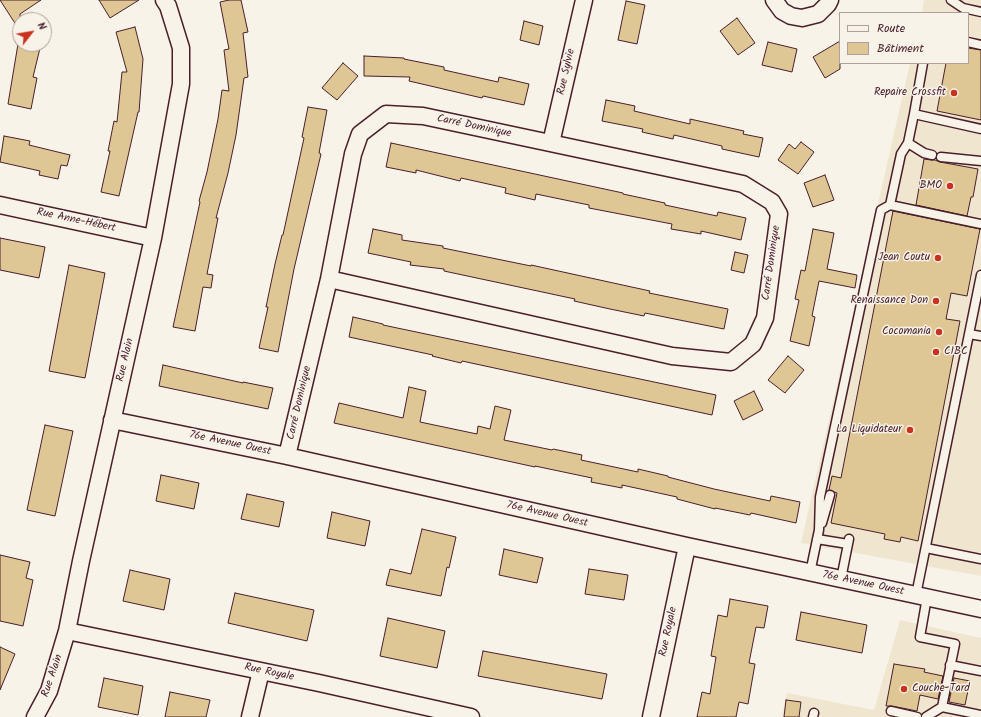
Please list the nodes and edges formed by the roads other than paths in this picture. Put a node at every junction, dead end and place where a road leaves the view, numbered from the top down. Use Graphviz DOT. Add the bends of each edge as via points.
graph roads {
  1 [pos="164,0"];
  2 [pos="584,0"];
  3 [pos="774,0"];
  4 [pos="830,0"];
  5 [pos="951,0"];
  6 [pos="981,12"];
  7 [pos="969,42"];
  8 [pos="981,45"];
  9 [pos="923,64"];
  10 [pos="914,114"];
  11 [pos="981,129"];
  12 [pos="908,143"];
  13 [pos="550,144"];
  14 [pos="932,155"];
  15 [pos="941,157"];
  16 [pos="981,161"];
  17 [pos="0,205"];
  18 [pos="890,205"];
  19 [pos="981,224"];
  20 [pos="153,238"];
  21 [pos="981,275"];
  22 [pos="329,279"];
  23 [pos="969,334"];
  24 [pos="981,336"];
  25 [pos="112,420"];
  26 [pos="287,456"];
  27 [pos="830,495"];
  28 [pos="819,530"];
  29 [pos="817,539"];
  30 [pos="687,546"];
  31 [pos="926,548"];
  32 [pos="981,559"];
  33 [pos="810,573"];
  34 [pos="841,580"];
  35 [pos="922,596"];
  36 [pos="981,609"];
  37 [pos="67,631"];
  38 [pos="950,665"];
  39 [pos="261,671"];
  40 [pos="981,671"];
  41 [pos="942,707"];
  42 [pos="892,711"];
  43 [pos="981,715"];
  44 [pos="35,717"];
  45 [pos="250,717"];
  46 [pos="471,717"];
  47 [pos="651,717"];
  48 [pos="917,717"];
  49 [pos="926,717"];
  1 -- 20 [label="street, Rue Alain" via="181,48 181,84"];
  2 -- 13 [label="street, Rue Sylvie"];
  3 -- 4 [label="street" via="782,11 802,18 818,14"];
  5 -- 6 [label="lane" via="963,8"];
  7 -- 8 [label="lane"];
  9 -- 10 [label="lane"];
  10 -- 11 [label="lane"];
  10 -- 12 [label="lane"];
  12 -- 14 [label="lane"];
  12 -- 18 [label="lane" via="901,154"];
  13 -- 22 [label="street, Carré Dominique" via="422,116 386,114 360,134"];
  13 -- 22 [label="street, Carré Dominique" via="743,184 772,202 779,214 765,318 753,344 731,362 672,356"];
  15 -- 16 [label="lane"];
  17 -- 20 [label="street, Rue Anne-Hébert"];
  18 -- 19 [label="lane"];
  18 -- 28 [label="lane" via="881,210 820,496"];
  20 -- 25 [label="street, Rue Alain"];
  21 -- 23 [label="lane"];
  22 -- 26 [label="street, Carré Dominique"];
  23 -- 24 [label="lane"];
  23 -- 31 [label="lane"];
  25 -- 26 [label="street, 76e Avenue Ouest"];
  25 -- 37 [label="street, Rue Alain"];
  26 -- 30 [label="street, 76e Avenue Ouest"];
  27 -- 28 [label="lane"];
  28 -- 29 [label="lane"];
  29 -- 33 [label="lane"];
  29 -- 34 [label="lane" via="849,541"];
  30 -- 33 [label="street, 76e Avenue Ouest"];
  30 -- 47 [label="street, Rue Royale"];
  31 -- 32 [label="lane"];
  31 -- 35 [label="lane"];
  33 -- 34 [label="street, 76e Avenue Ouest"];
  34 -- 35 [label="street, 76e Avenue Ouest"];
  35 -- 36 [label="street, 76e Avenue Ouest"];
  35 -- 38 [label="lane" via="920,637 954,644"];
  37 -- 39 [label="street, Rue Royale"];
  37 -- 44 [label="street, Rue Alain" via="50,691"];
  38 -- 40 [label="lane"];
  38 -- 41 [label="lane"];
  39 -- 45 [label="street"];
  39 -- 46 [label="street, Rue Royale"];
  41 -- 43 [label="lane"];
  41 -- 49 [label="lane"];
  42 -- 48 [label="lane"];
}
